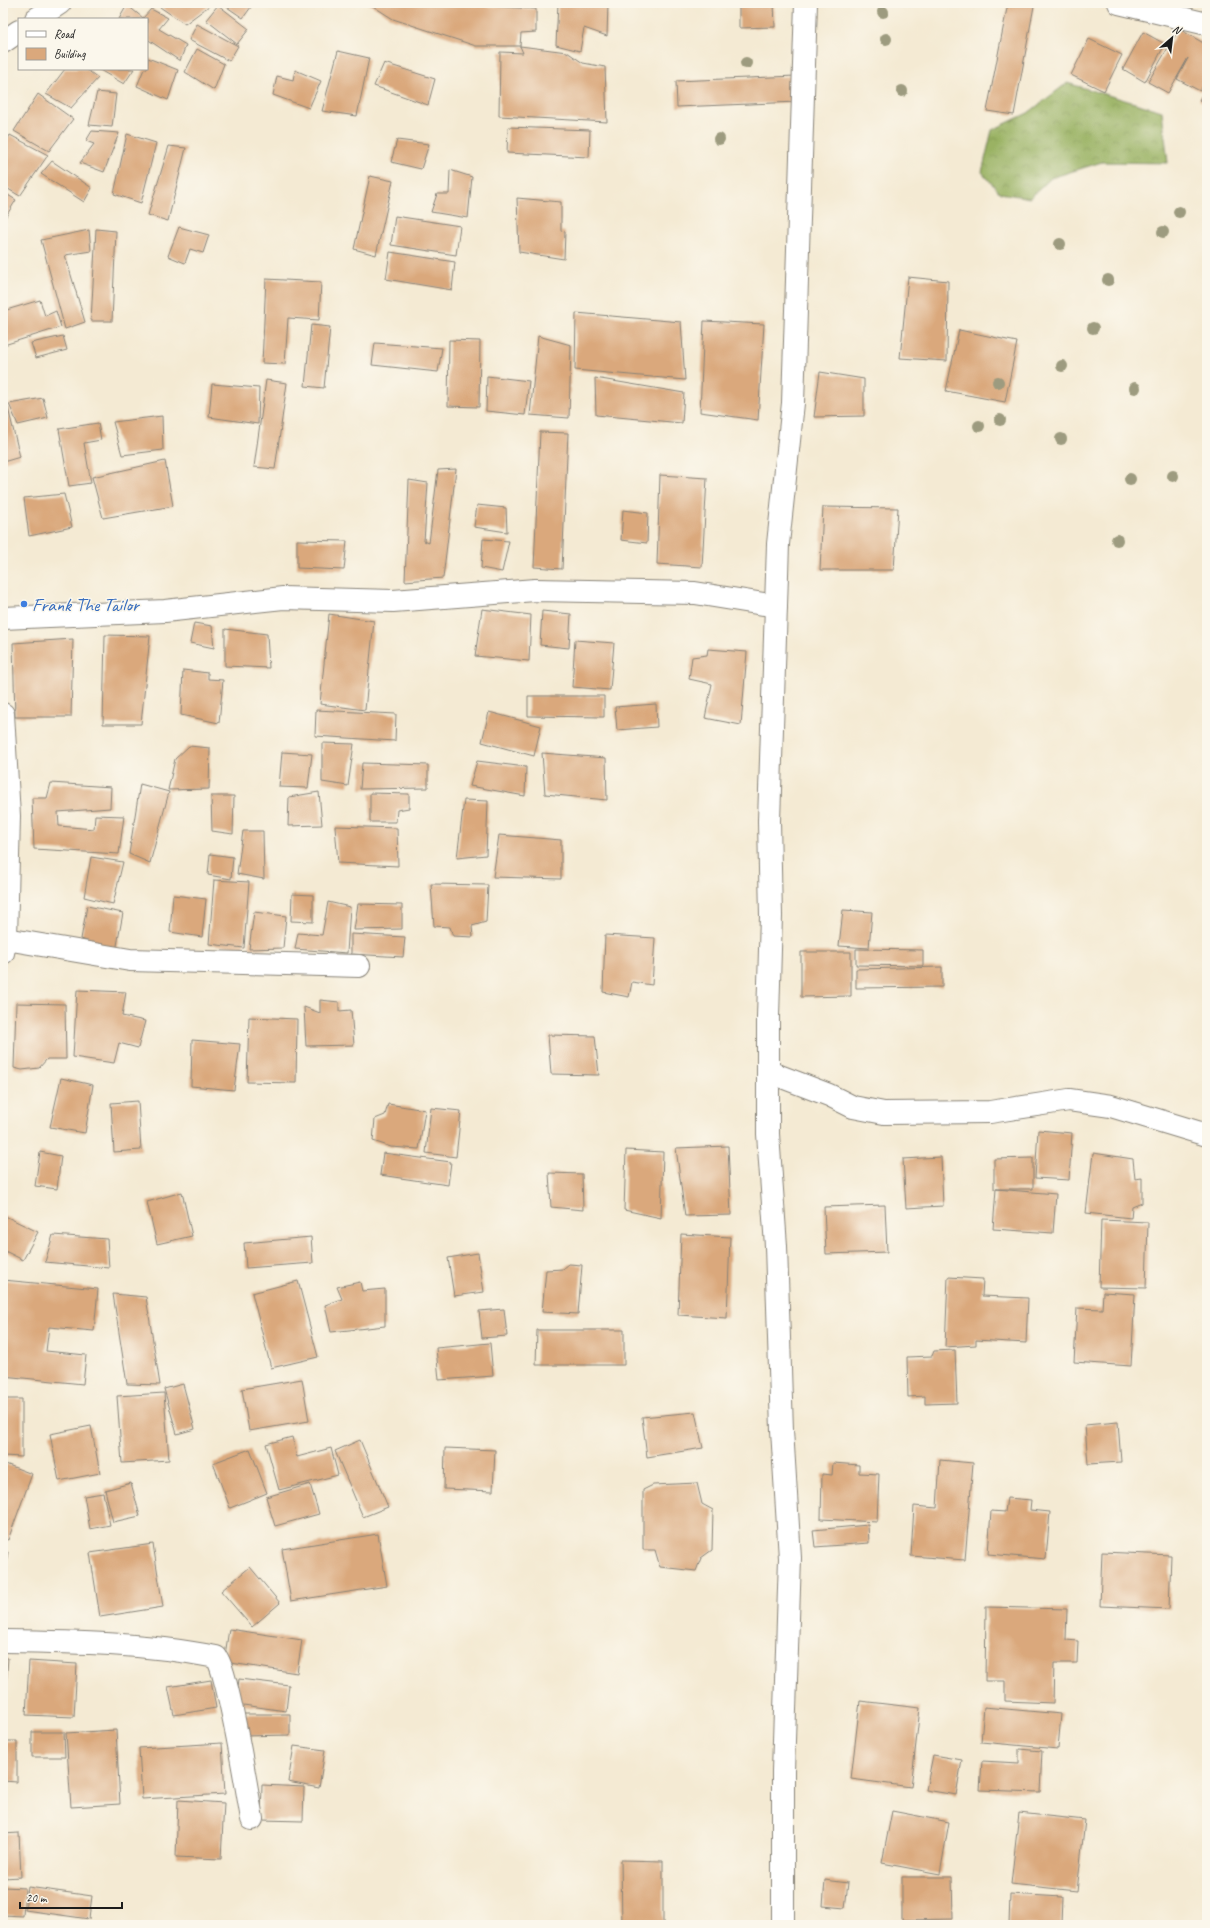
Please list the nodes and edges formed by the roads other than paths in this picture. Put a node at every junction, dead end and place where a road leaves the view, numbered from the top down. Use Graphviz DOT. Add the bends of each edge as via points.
graph roads {
  1 [pos="60,3"];
  2 [pos="806,3"];
  3 [pos="1120,3"];
  4 [pos="38,18"];
  5 [pos="1207,24"];
  6 [pos="18,32"];
  7 [pos="3,42"];
  8 [pos="776,606"];
  9 [pos="3,618"];
  10 [pos="3,714"];
  11 [pos="4,947"];
  12 [pos="359,966"];
  13 [pos="769,1072"];
  14 [pos="1207,1135"];
  15 [pos="3,1641"];
  16 [pos="252,1819"];
  17 [pos="783,1925"];
  1 -- 4 [label="street"];
  2 -- 8 [label="street" via="793,403 778,544"];
  3 -- 5 [label="street"];
  6 -- 7 [label="street"];
  8 -- 9 [label="street" via="695,593 536,590 393,600 283,598 165,611"];
  8 -- 13 [label="street" via="770,821"];
  10 -- 11 [label="street" via="9,816"];
  11 -- 12 [label="street" via="130,960"];
  13 -- 14 [label="street" via="853,1107 884,1113 990,1112 1069,1100 1111,1106"];
  13 -- 17 [label="street" via="768,1134 776,1246 782,1430 790,1558 783,1771"];
  15 -- 16 [label="street" via="94,1642 198,1654 219,1659"];
}
